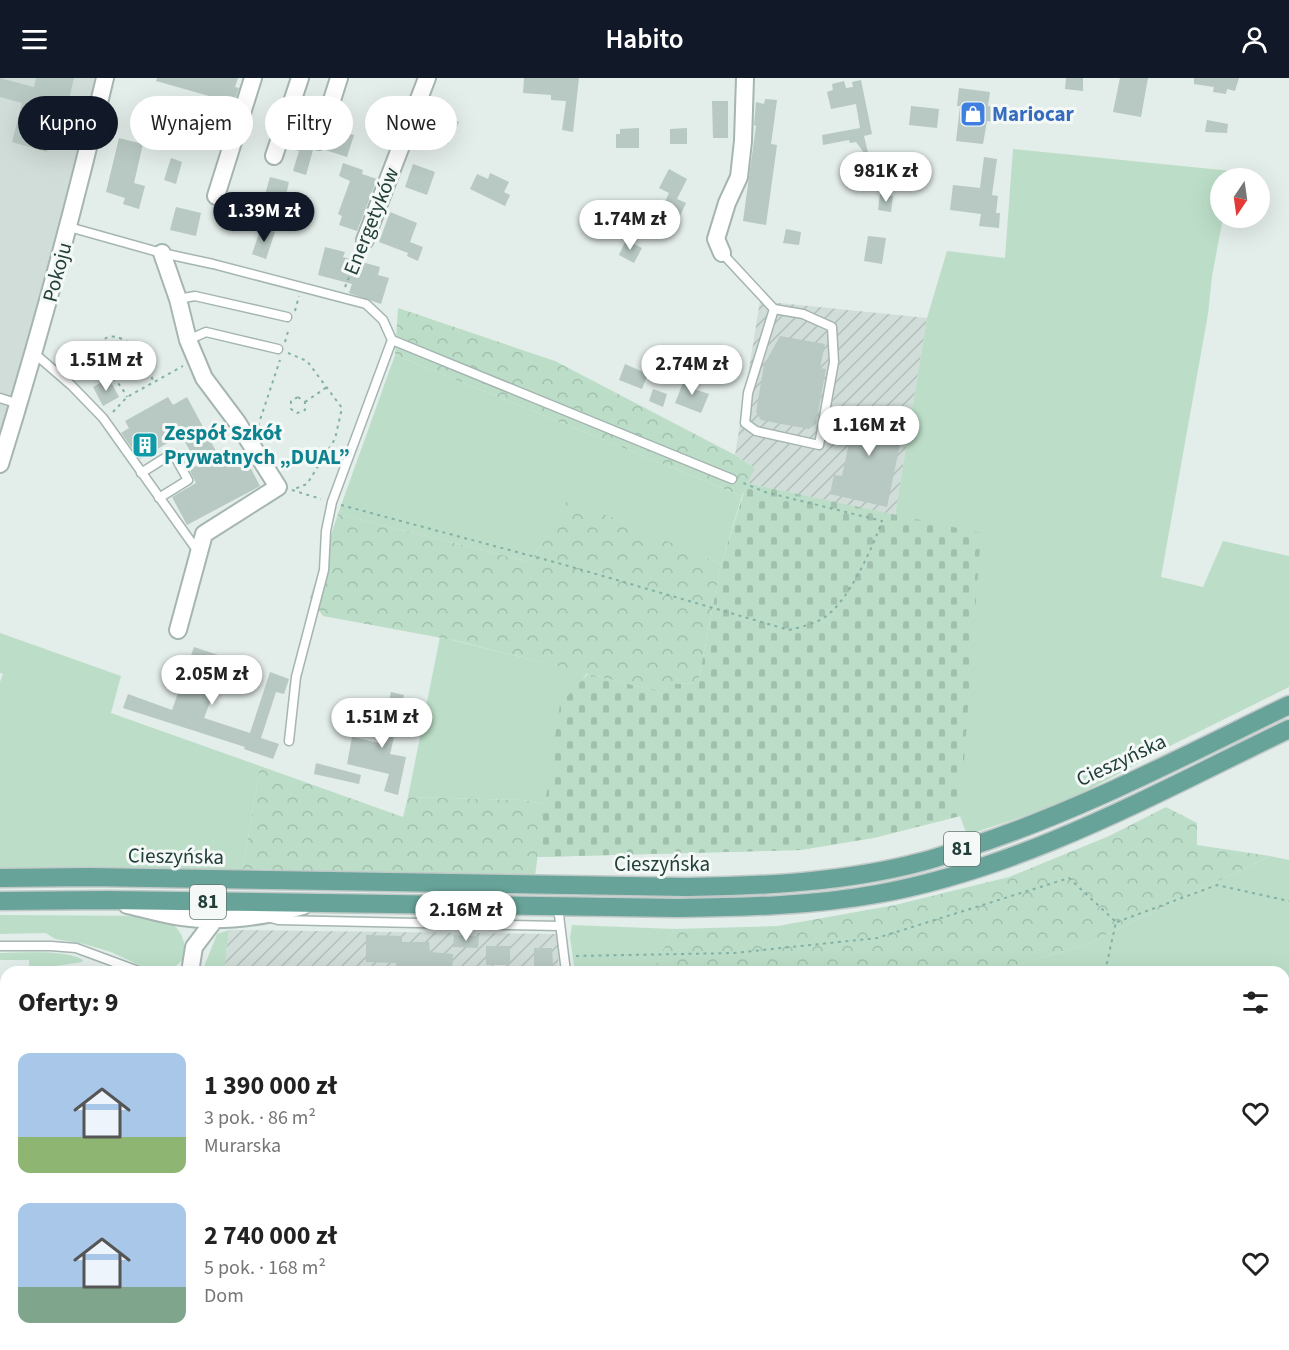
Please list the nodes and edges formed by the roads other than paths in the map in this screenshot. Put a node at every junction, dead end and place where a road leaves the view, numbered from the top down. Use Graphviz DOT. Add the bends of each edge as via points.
graph roads {
  1 [pos="105,78"];
  2 [pos="253,78"];
  3 [pos="300,78"];
  4 [pos="339,78"];
  5 [pos="427,78"];
  6 [pos="745,78"];
  7 [pos="333,96"];
  8 [pos="274,156"];
  9 [pos="216,196"];
  10 [pos="69,227"];
  11 [pos="365,240"];
  12 [pos="162,253"];
  13 [pos="722,253"];
  14 [pos="178,300"];
  15 [pos="774,309"];
  16 [pos="287,317"];
  17 [pos="188,340"];
  18 [pos="392,340"];
  19 [pos="280,350"];
  20 [pos="34,353"];
  21 [pos="0,399"];
  22 [pos="19,404"];
  23 [pos="0,464"];
  24 [pos="141,473"];
  25 [pos="732,479"];
  26 [pos="159,498"];
  27 [pos="199,553"];
  28 [pos="178,630"];
  29 [pos="1289,705"];
  30 [pos="1289,729"];
  31 [pos="289,741"];
  32 [pos="0,878"];
  33 [pos="106,900"];
  34 [pos="0,901"];
  35 [pos="310,904"];
  36 [pos="558,907"];
  37 [pos="264,916"];
  38 [pos="182,917"];
  39 [pos="216,918"];
  40 [pos="560,926"];
  41 [pos="0,946"];
  42 [pos="194,947"];
  43 [pos="125,966"];
  44 [pos="191,966"];
  45 [pos="565,966"];
  1 -- 10 [label="street, Pokoju"];
  2 -- 9 [label="street"];
  3 -- 8 [label="street"];
  4 -- 7 [label="street"];
  5 -- 11 [label="street, Energetyków"];
  6 -- 13 [label="street" via="739,177 716,239"];
  10 -- 12 [label="lane"];
  10 -- 20 [label="street, Pokoju"];
  12 -- 14 [label="street"];
  12 -- 18 [label="lane" via="366,304 383,320"];
  13 -- 15 [label="lane"];
  14 -- 16 [label="lane" via="195,296"];
  14 -- 17 [label="street"];
  15 -- 15 [label="lane" via="803,314 832,327 834,362 819,445 756,431 745,423 748,393"];
  17 -- 19 [label="lane" via="206,332"];
  17 -- 27 [label="street" via="204,378 285,489 204,534"];
  18 -- 25 [label="lane"];
  18 -- 31 [label="lane" via="332,502 324,570 296,677"];
  20 -- 22 [label="street, Pokoju"];
  20 -- 24 [label="lane" via="106,422"];
  21 -- 22 [label="lane"];
  22 -- 23 [label="street, Pokoju"];
  24 -- 26 [label="lane"];
  24 -- 26 [label="lane" via="173,453 188,480"];
  26 -- 27 [label="lane"];
  27 -- 28 [label="street"];
  29 -- 32 [label="main road, Cieszyńska / 81" via="1014,832 921,862 815,881 687,887"];
  30 -- 36 [label="main road, Cieszyńska / 81" via="1063,837 926,883 835,901 754,907"];
  33 -- 34 [label="main road, Cieszyńska / 81"];
  33 -- 35 [label="main road, Cieszyńska / 81"];
  33 -- 38 [label="street"];
  35 -- 36 [label="main road, Cieszyńska / 81"];
  35 -- 37 [label="street"];
  36 -- 40 [label="lane"];
  37 -- 39 [label="street"];
  37 -- 40 [label="lane" via="278,920"];
  38 -- 39 [label="street"];
  38 -- 42 [label="street"];
  39 -- 42 [label="street"];
  40 -- 45 [label="lane"];
  41 -- 43 [label="lane" via="76,948"];
  42 -- 44 [label="street"];
}
